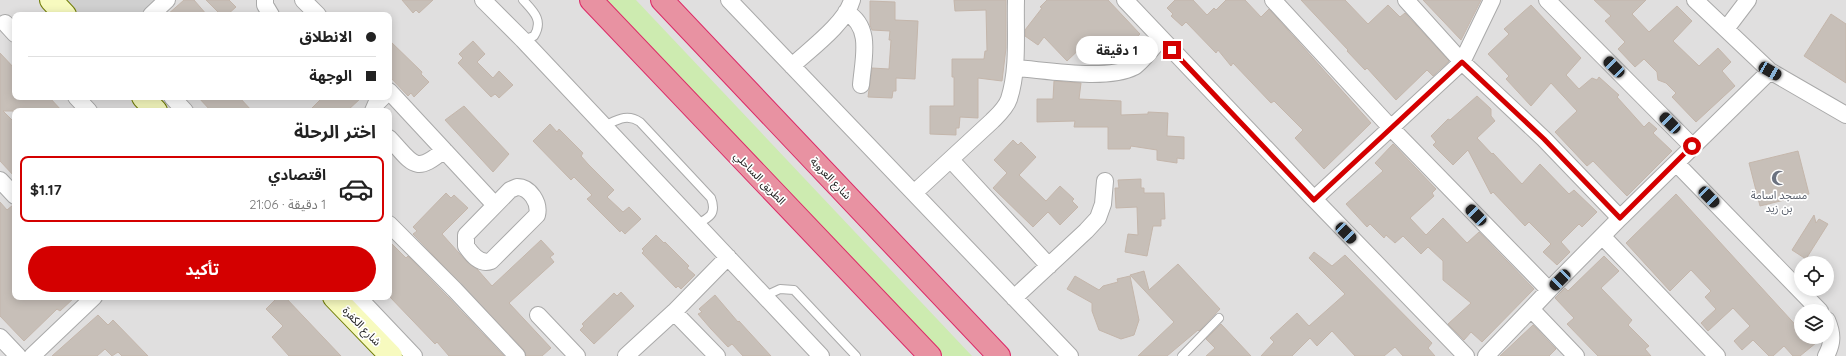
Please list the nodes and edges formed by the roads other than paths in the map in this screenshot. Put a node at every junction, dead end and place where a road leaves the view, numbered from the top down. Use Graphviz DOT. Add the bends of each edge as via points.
graph roads {
  1 [pos="51,0"];
  2 [pos="167,0"];
  3 [pos="265,0"];
  4 [pos="303,0"];
  5 [pos="483,0"];
  6 [pos="522,0"];
  7 [pos="591,0"];
  8 [pos="662,0"];
  9 [pos="729,0"];
  10 [pos="1016,0"];
  11 [pos="1125,0"];
  12 [pos="1273,0"];
  13 [pos="1406,0"];
  14 [pos="1492,0"];
  15 [pos="1547,0"];
  16 [pos="1695,0"];
  17 [pos="1748,0"];
  18 [pos="849,6"];
  19 [pos="62,12"];
  20 [pos="154,12"];
  21 [pos="269,12"];
  22 [pos="315,12"];
  23 [pos="1726,29"];
  24 [pos="1161,38"];
  25 [pos="523,40"];
  26 [pos="1462,62"];
  27 [pos="792,66"];
  28 [pos="1015,68"];
  29 [pos="1770,71"];
  30 [pos="861,85"];
  31 [pos="392,94"];
  32 [pos="79,100"];
  33 [pos="146,100"];
  34 [pos="175,100"];
  35 [pos="380,100"];
  36 [pos="86,108"];
  37 [pos="153,108"];
  38 [pos="182,108"];
  39 [pos="374,108"];
  40 [pos="1846,115"];
  41 [pos="604,126"];
  42 [pos="1392,129"];
  43 [pos="392,141"];
  44 [pos="1692,146"];
  45 [pos="444,150"];
  46 [pos="951,160"];
  47 [pos="1676,163"];
  48 [pos="0,180"];
  49 [pos="1105,181"];
  50 [pos="12,193"];
  51 [pos="914,193"];
  52 [pos="1314,200"];
  53 [pos="495,205"];
  54 [pos="1620,218"];
  55 [pos="697,224"];
  56 [pos="392,227"];
  57 [pos="1603,236"];
  58 [pos="728,257"];
  59 [pos="1049,266"];
  60 [pos="1549,290"];
  61 [pos="764,296"];
  62 [pos="1014,298"];
  63 [pos="91,300"];
  64 [pos="337,300"];
  65 [pos="361,300"];
  66 [pos="1813,304"];
  67 [pos="1531,309"];
  68 [pos="674,312"];
  69 [pos="538,315"];
  70 [pos="1220,318"];
  71 [pos="0,337"];
  72 [pos="1832,344"];
  73 [pos="18,356"];
  74 [pos="32,356"];
  75 [pos="391,356"];
  76 [pos="414,356"];
  77 [pos="517,356"];
  78 [pos="577,356"];
  79 [pos="626,356"];
  80 [pos="717,356"];
  81 [pos="821,356"];
  82 [pos="856,356"];
  83 [pos="930,356"];
  84 [pos="999,356"];
  85 [pos="1070,356"];
  86 [pos="1182,356"];
  87 [pos="1466,356"];
  88 [pos="1486,356"];
  89 [pos="1576,356"];
  90 [pos="1717,356"];
  91 [pos="1826,356"];
  1 -- 19 [label="street"];
  2 -- 20 [label="street"];
  3 -- 21 [label="street"];
  4 -- 22 [label="street"];
  5 -- 25 [label="street"];
  6 -- 25 [label="lane" via="536,15 539,23 534,36"];
  7 -- 83 [label="highway, الطريق الساحلي"];
  8 -- 84 [label="highway, شارع العروبة"];
  9 -- 27 [label="street"];
  10 -- 28 [label="street"];
  11 -- 24 [label="street"];
  12 -- 42 [label="street"];
  13 -- 26 [label="street"];
  14 -- 26 [label="street"];
  15 -- 44 [label="street"];
  16 -- 23 [label="street"];
  17 -- 23 [label="street"];
  18 -- 27 [label="street" via="835,25"];
  18 -- 30 [label="street" via="864,36"];
  23 -- 29 [label="street"];
  24 -- 28 [label="street" via="1134,66 1118,72 1092,74"];
  24 -- 52 [label="street"];
  25 -- 41 [label="street"];
  26 -- 42 [label="street"];
  26 -- 54 [label="street" via="1544,139"];
  27 -- 51 [label="street"];
  28 -- 46 [label="street" via="1009,100"];
  29 -- 40 [label="street"];
  29 -- 44 [label="street"];
  31 -- 45 [label="street"];
  32 -- 36 [label="street"];
  33 -- 37 [label="street"];
  34 -- 38 [label="street"];
  35 -- 39 [label="street"];
  41 -- 55 [label="street"];
  41 -- 55 [label="lane" via="622,118 632,118 640,122 711,198 711,215"];
  42 -- 52 [label="street"];
  42 -- 60 [label="street"];
  43 -- 45 [label="street" via="417,164 431,161"];
  44 -- 47 [label="street"];
  45 -- 53 [label="street"];
  46 -- 51 [label="street"];
  46 -- 59 [label="street"];
  47 -- 54 [label="street"];
  47 -- 66 [label="street"];
  48 -- 50 [label="street"];
  49 -- 59 [label="street" via="1103,204 1098,218"];
  51 -- 62 [label="street"];
  52 -- 87 [label="street"];
  53 -- 53 [label="street" via="510,190 520,187 535,200 538,211 535,219 491,261 483,262 468,250 465,238"];
  54 -- 57 [label="street"];
  55 -- 58 [label="street"];
  56 -- 77 [label="street"];
  57 -- 60 [label="street"];
  57 -- 90 [label="street"];
  58 -- 61 [label="street"];
  58 -- 68 [label="street"];
  59 -- 62 [label="street"];
  60 -- 67 [label="street"];
  61 -- 81 [label="street"];
  61 -- 82 [label="lane" via="780,289 794,290"];
  62 -- 85 [label="street"];
  63 -- 74 [label="street"];
  64 -- 75 [label="street, شارع الكفرة"];
  65 -- 76 [label="street"];
  67 -- 88 [label="street"];
  67 -- 89 [label="street"];
  68 -- 79 [label="street"];
  68 -- 80 [label="street"];
  69 -- 78 [label="street"];
  70 -- 86 [label="lane"];
  71 -- 73 [label="street"];
  72 -- 91 [label="street"];
}
